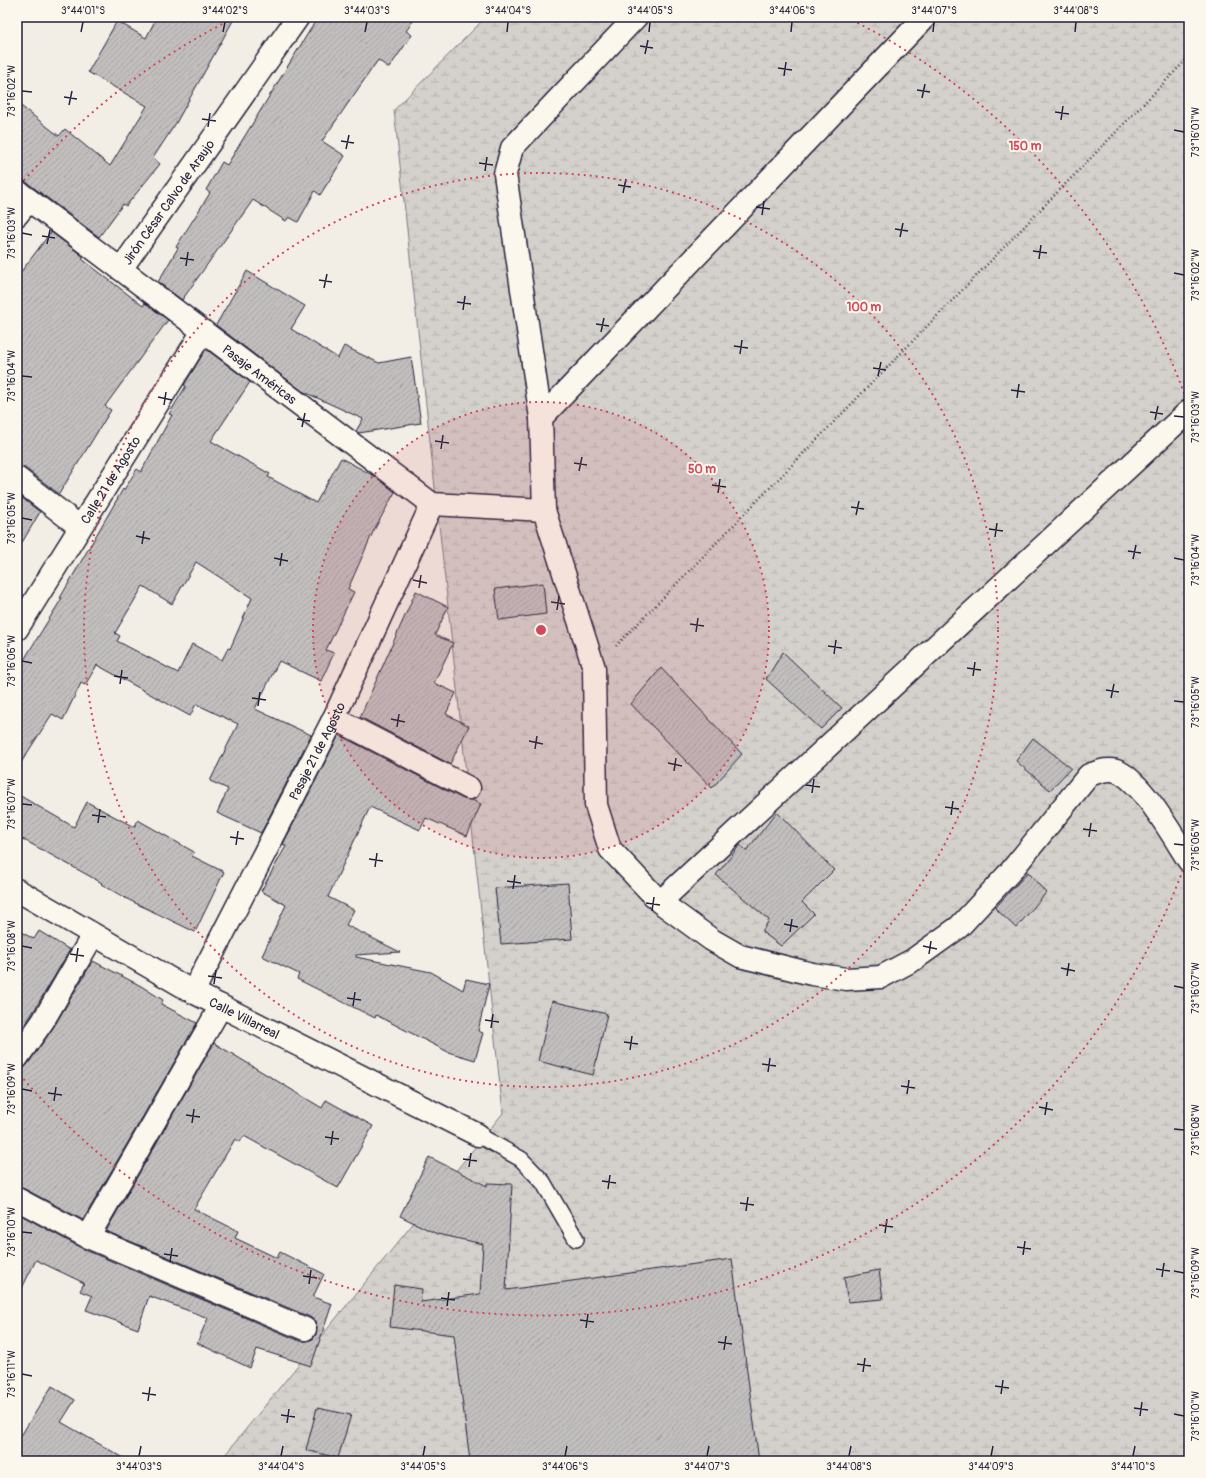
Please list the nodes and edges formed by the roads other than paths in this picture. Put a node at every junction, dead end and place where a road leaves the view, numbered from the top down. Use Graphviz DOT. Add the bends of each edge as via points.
graph roads {
  1 [pos="298,17"];
  2 [pos="636,17"];
  3 [pos="925,17"];
  4 [pos="21,202"];
  5 [pos="121,269"];
  6 [pos="203,331"];
  7 [pos="1189,411"];
  8 [pos="541,418"];
  9 [pos="17,478"];
  10 [pos="432,504"];
  11 [pos="544,510"];
  12 [pos="80,527"];
  13 [pos="17,629"];
  14 [pos="334,718"];
  15 [pos="469,788"];
  16 [pos="1189,861"];
  17 [pos="17,890"];
  18 [pos="660,902"];
  19 [pos="93,935"];
  20 [pos="193,992"];
  21 [pos="221,1006"];
  22 [pos="17,1058"];
  23 [pos="478,1135"];
  24 [pos="17,1199"];
  25 [pos="88,1237"];
  26 [pos="576,1238"];
  27 [pos="305,1329"];
  1 -- 5 [label="street, Jirón César Calvo de Araujo"];
  2 -- 8 [label="street" via="512,148 505,174"];
  3 -- 8 [label="street"];
  4 -- 5 [label="street, Pasaje Américas"];
  5 -- 6 [label="street, Pasaje Américas"];
  6 -- 10 [label="street, Pasaje Américas"];
  6 -- 12 [label="street, Calle 21 de Agosto"];
  7 -- 18 [label="street"];
  8 -- 11 [label="street"];
  9 -- 12 [label="street"];
  10 -- 11 [label="street"];
  10 -- 14 [label="street, Pasaje 21 de Agosto"];
  11 -- 18 [label="street" via="594,668 596,805 610,849"];
  12 -- 13 [label="street, Calle 21 de Agosto"];
  14 -- 15 [label="street"];
  14 -- 20 [label="street, Pasaje 21 de Agosto"];
  16 -- 18 [label="street" via="1140,789 1118,771 1105,770 1089,775 1011,871 959,927 913,960 882,977 846,979 812,974 740,956 712,940"];
  17 -- 19 [label="street, Calle Villarreal"];
  19 -- 20 [label="street, Calle Villarreal"];
  19 -- 22 [label="street" via="43,1021"];
  20 -- 21 [label="street, Calle Villarreal"];
  21 -- 23 [label="street, Calle Villarreal"];
  21 -- 25 [label="street"];
  23 -- 26 [label="lane" via="521,1159 543,1182"];
  24 -- 25 [label="street"];
  25 -- 27 [label="street"];
}
